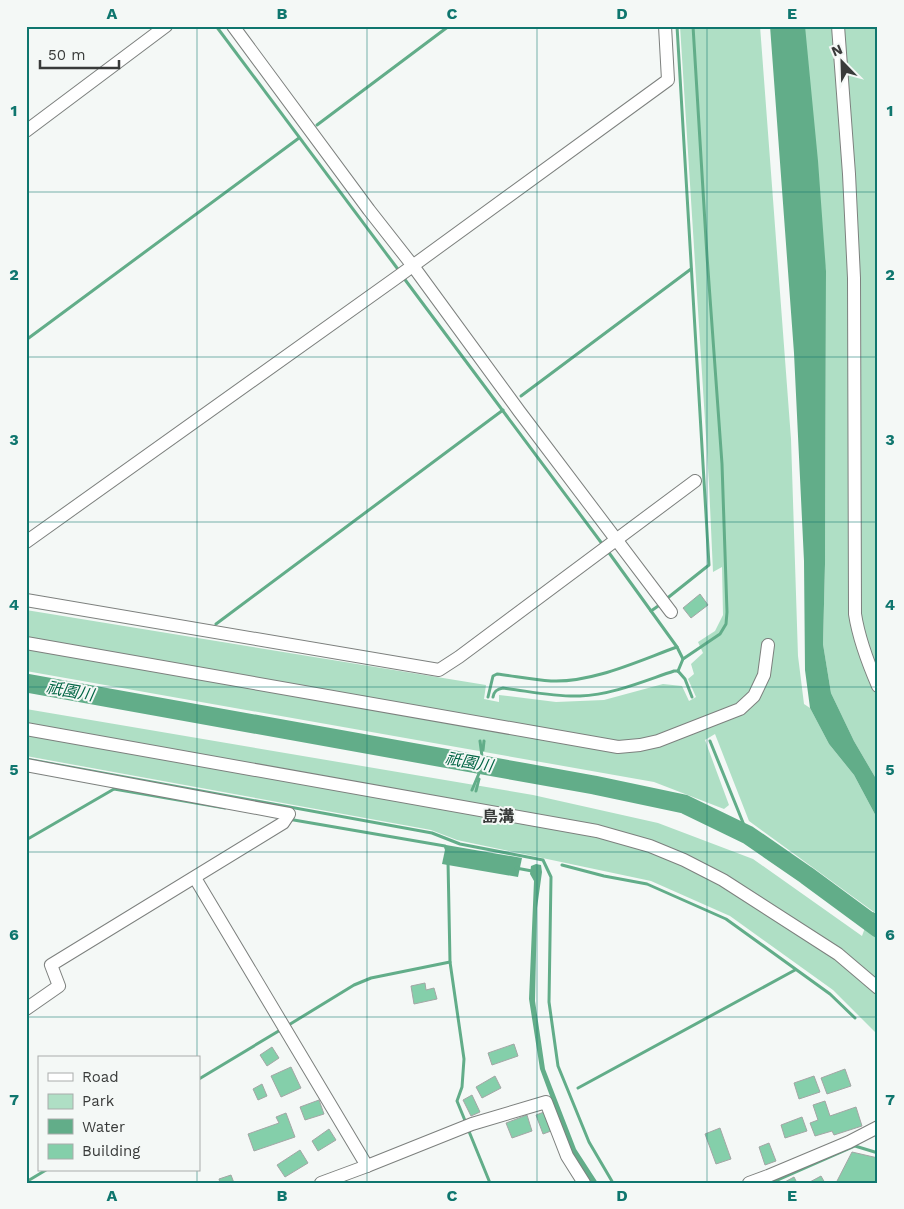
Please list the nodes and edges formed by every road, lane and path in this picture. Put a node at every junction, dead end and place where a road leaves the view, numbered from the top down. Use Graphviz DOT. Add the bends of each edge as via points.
graph roads {
  1 [pos="166,26"];
  2 [pos="233,26"];
  3 [pos="666,26"];
  4 [pos="838,26"];
  5 [pos="26,131"];
  6 [pos="413,266"];
  7 [pos="694,481"];
  8 [pos="615,540"];
  9 [pos="26,542"];
  10 [pos="26,600"];
  11 [pos="671,612"];
  12 [pos="26,643"];
  13 [pos="768,645"];
  14 [pos="878,686"];
  15 [pos="26,729"];
  16 [pos="26,765"];
  17 [pos="195,878"];
  18 [pos="878,988"];
  19 [pos="26,1009"];
  20 [pos="878,1127"];
  21 [pos="367,1166"];
  22 [pos="321,1183"];
  23 [pos="584,1183"];
  24 [pos="749,1183"];
  1 -- 5 [label="street"];
  2 -- 6 [label="street"];
  3 -- 6 [label="street" via="668,80"];
  4 -- 14 [label="street" via="854,278 855,614 864,652"];
  6 -- 8 [label="street"];
  6 -- 9 [label="street"];
  7 -- 8 [label="street"];
  8 -- 10 [label="street" via="439,670"];
  8 -- 11 [label="street"];
  12 -- 13 [label="street" via="618,747 658,741 740,709 754,696 764,676"];
  15 -- 18 [label="street" via="597,831 650,846 723,880 838,954"];
  16 -- 17 [label="street" via="286,819"];
  17 -- 19 [label="street" via="51,965 59,986"];
  17 -- 21 [label="street"];
  20 -- 24 [label="street"];
  21 -- 22 [label="street"];
  21 -- 23 [label="street" via="472,1124 546,1102 567,1156"];
}
